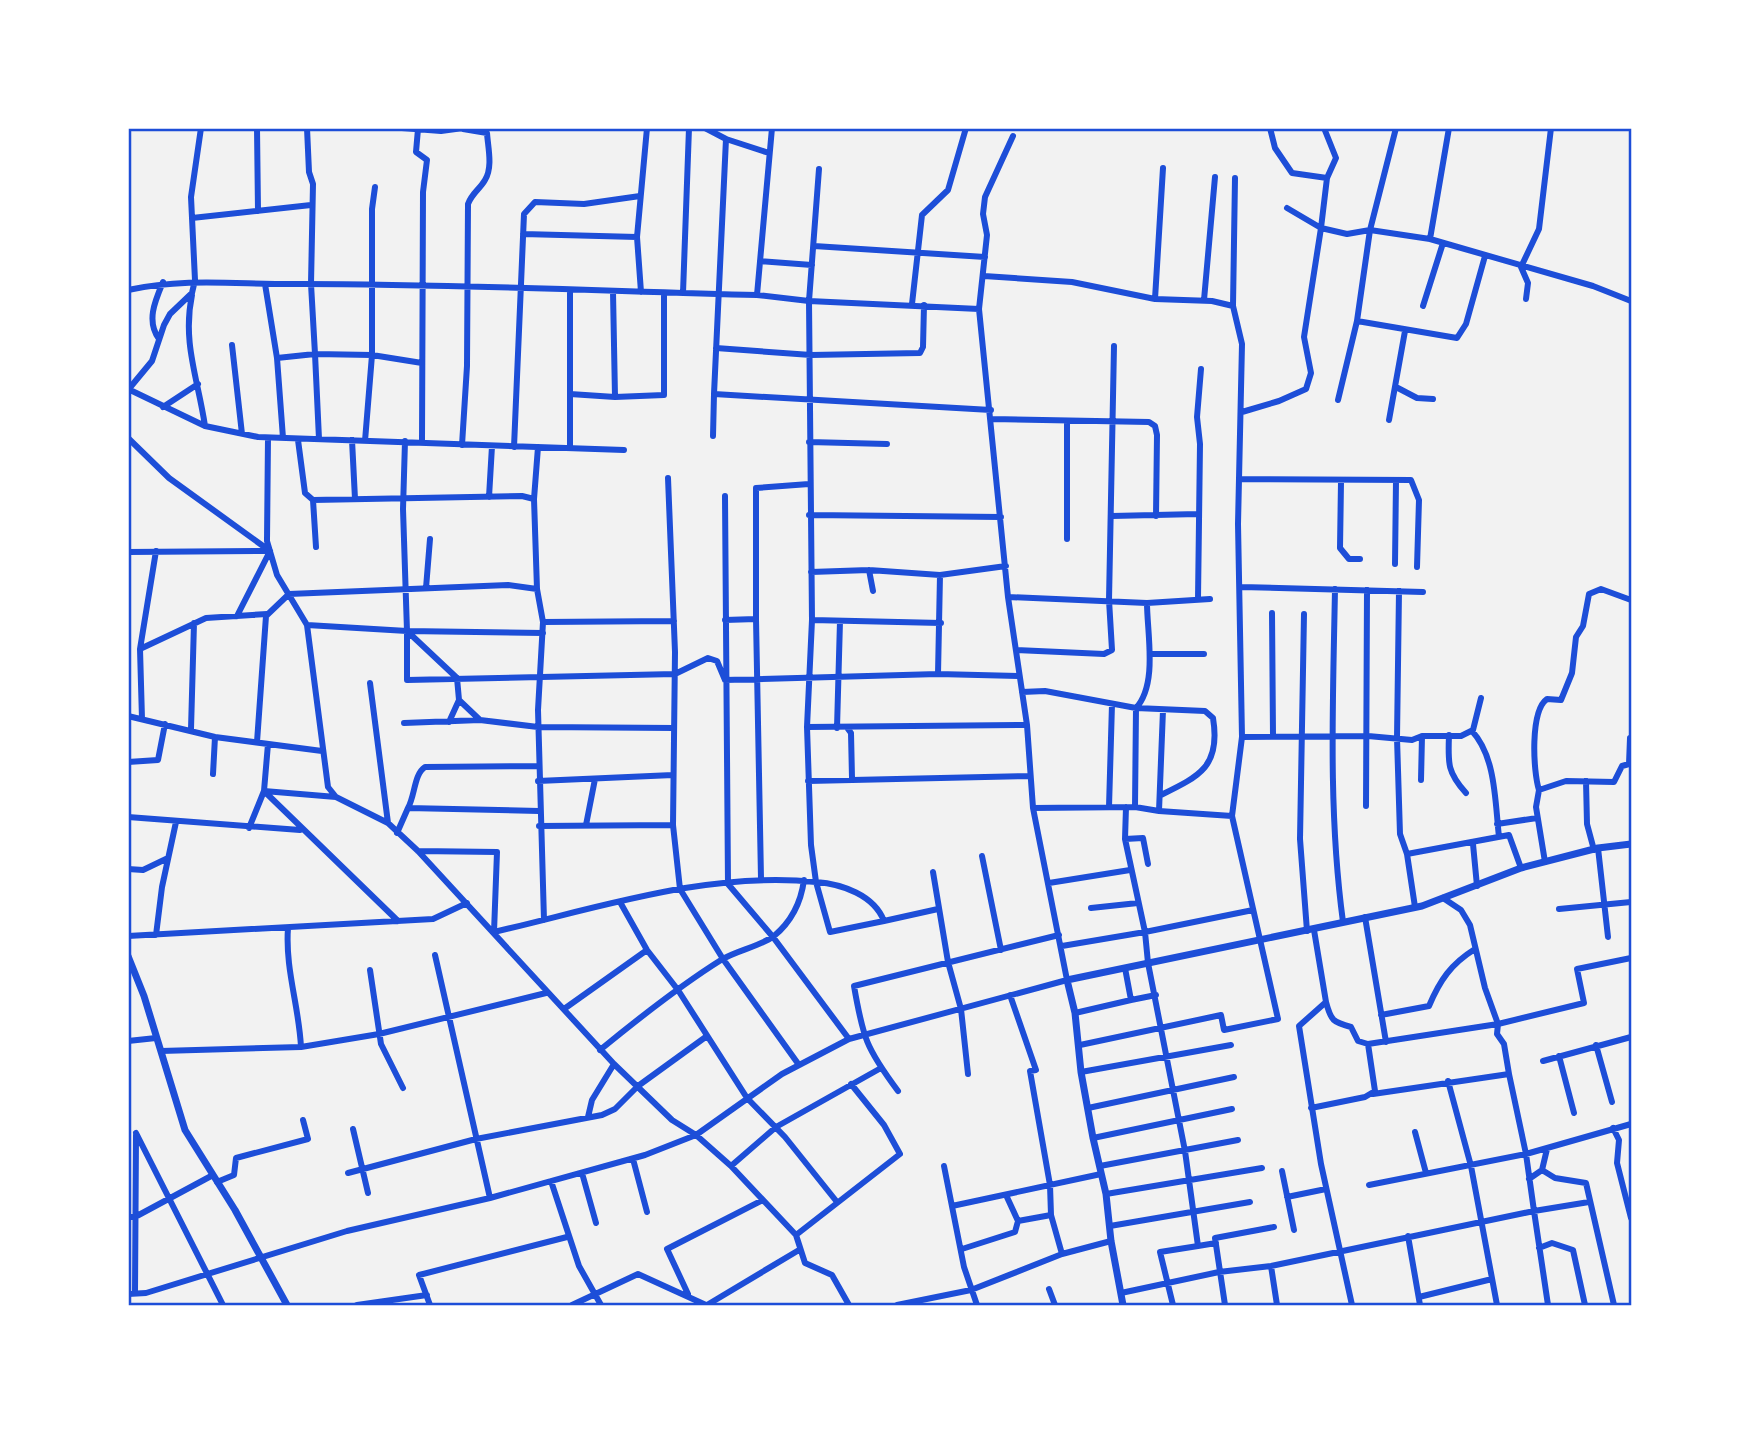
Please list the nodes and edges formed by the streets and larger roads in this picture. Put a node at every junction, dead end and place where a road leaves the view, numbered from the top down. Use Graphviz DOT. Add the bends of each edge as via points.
graph roads {
  1 [pos="201,128"];
  2 [pos="257,128"];
  3 [pos="307,128"];
  4 [pos="402,128"];
  5 [pos="463,128"];
  6 [pos="647,128"];
  7 [pos="689,128"];
  8 [pos="705,128"];
  9 [pos="772,128"];
  10 [pos="966,128"];
  11 [pos="1270,128"];
  12 [pos="1324,128"];
  13 [pos="1396,128"];
  14 [pos="1449,128"];
  15 [pos="1551,128"];
  16 [pos="413,129"];
  17 [pos="1013,136"];
  18 [pos="726,139"];
  19 [pos="769,153"];
  20 [pos="1163,168"];
  21 [pos="819,169"];
  22 [pos="1215,177"];
  23 [pos="1235,178"];
  24 [pos="1327,178"];
  25 [pos="375,187"];
  26 [pos="640,196"];
  27 [pos="311,205"];
  28 [pos="1287,208"];
  29 [pos="258,211"];
  30 [pos="192,218"];
  31 [pos="1321,229"];
  32 [pos="1370,230"];
  33 [pos="523,234"];
  34 [pos="637,237"];
  35 [pos="1430,239"];
  36 [pos="1443,243"];
  37 [pos="814,246"];
  38 [pos="917,253"];
  39 [pos="1485,256"];
  40 [pos="985,257"];
  41 [pos="760,261"];
  42 [pos="812,265"];
  43 [pos="1521,267"];
  44 [pos="984,276"];
  45 [pos="195,280"];
  46 [pos="163,282"];
  47 [pos="265,284"];
  48 [pos="311,284"];
  49 [pos="373,284"];
  50 [pos="422,286"];
  51 [pos="467,288"];
  52 [pos="128,290"];
  53 [pos="521,290"];
  54 [pos="570,291"];
  55 [pos="614,292"];
  56 [pos="642,292"];
  57 [pos="192,293"];
  58 [pos="664,293"];
  59 [pos="683,293"];
  60 [pos="719,294"];
  61 [pos="757,295"];
  62 [pos="1155,299"];
  63 [pos="1526,299"];
  64 [pos="1204,300"];
  65 [pos="809,301"];
  66 [pos="1631,301"];
  67 [pos="912,304"];
  68 [pos="924,304"];
  69 [pos="1233,306"];
  70 [pos="1423,306"];
  71 [pos="979,309"];
  72 [pos="1357,321"];
  73 [pos="1405,331"];
  74 [pos="159,340"];
  75 [pos="232,345"];
  76 [pos="1114,346"];
  77 [pos="716,348"];
  78 [pos="315,354"];
  79 [pos="372,355"];
  80 [pos="811,355"];
  81 [pos="276,358"];
  82 [pos="422,363"];
  83 [pos="1201,369"];
  84 [pos="198,384"];
  85 [pos="1396,387"];
  86 [pos="128,390"];
  87 [pos="570,394"];
  88 [pos="715,394"];
  89 [pos="615,397"];
  90 [pos="1433,399"];
  91 [pos="1338,400"];
  92 [pos="809,401"];
  93 [pos="163,407"];
  94 [pos="991,410"];
  95 [pos="1242,412"];
  96 [pos="992,419"];
  97 [pos="1389,420"];
  98 [pos="1067,421"];
  99 [pos="1112,422"];
  100 [pos="205,426"];
  101 [pos="242,434"];
  102 [pos="713,436"];
  103 [pos="128,438"];
  104 [pos="268,438"];
  105 [pos="283,438"];
  106 [pos="319,439"];
  107 [pos="298,440"];
  108 [pos="352,440"];
  109 [pos="365,441"];
  110 [pos="405,441"];
  111 [pos="422,442"];
  112 [pos="809,442"];
  113 [pos="887,444"];
  114 [pos="462,445"];
  115 [pos="492,446"];
  116 [pos="514,447"];
  117 [pos="538,447"];
  118 [pos="570,447"];
  119 [pos="624,450"];
  120 [pos="668,478"];
  121 [pos="1240,479"];
  122 [pos="1396,481"];
  123 [pos="1341,482"];
  124 [pos="809,484"];
  125 [pos="725,496"];
  126 [pos="403,497"];
  127 [pos="489,497"];
  128 [pos="355,499"];
  129 [pos="534,499"];
  130 [pos="313,500"];
  131 [pos="1198,514"];
  132 [pos="809,516"];
  133 [pos="1112,516"];
  134 [pos="1156,516"];
  135 [pos="1001,517"];
  136 [pos="430,539"];
  137 [pos="1067,539"];
  138 [pos="316,547"];
  139 [pos="156,551"];
  140 [pos="270,551"];
  141 [pos="128,552"];
  142 [pos="1360,559"];
  143 [pos="1395,564"];
  144 [pos="1006,566"];
  145 [pos="1418,567"];
  146 [pos="869,570"];
  147 [pos="811,572"];
  148 [pos="940,575"];
  149 [pos="1241,587"];
  150 [pos="406,588"];
  151 [pos="426,588"];
  152 [pos="537,589"];
  153 [pos="1335,589"];
  154 [pos="1367,590"];
  155 [pos="873,591"];
  156 [pos="1399,591"];
  157 [pos="1423,592"];
  158 [pos="289,594"];
  159 [pos="1008,597"];
  160 [pos="1198,599"];
  161 [pos="1210,599"];
  162 [pos="1109,600"];
  163 [pos="1631,600"];
  164 [pos="1147,603"];
  165 [pos="1272,613"];
  166 [pos="267,614"];
  167 [pos="1304,614"];
  168 [pos="237,616"];
  169 [pos="756,619"];
  170 [pos="725,620"];
  171 [pos="812,620"];
  172 [pos="674,621"];
  173 [pos="840,621"];
  174 [pos="543,622"];
  175 [pos="194,623"];
  176 [pos="941,623"];
  177 [pos="307,625"];
  178 [pos="407,631"];
  179 [pos="543,633"];
  180 [pos="140,649"];
  181 [pos="1016,650"];
  182 [pos="1151,654"];
  183 [pos="1204,654"];
  184 [pos="675,674"];
  185 [pos="938,674"];
  186 [pos="1019,676"];
  187 [pos="540,677"];
  188 [pos="457,678"];
  189 [pos="841,678"];
  190 [pos="757,679"];
  191 [pos="811,679"];
  192 [pos="725,680"];
  193 [pos="370,683"];
  194 [pos="1022,692"];
  195 [pos="1481,698"];
  196 [pos="459,700"];
  197 [pos="1112,705"];
  198 [pos="1136,708"];
  199 [pos="1163,710"];
  200 [pos="128,716"];
  201 [pos="142,719"];
  202 [pos="480,720"];
  203 [pos="449,722"];
  204 [pos="404,723"];
  205 [pos="165,724"];
  206 [pos="1027,726"];
  207 [pos="538,727"];
  208 [pos="674,727"];
  209 [pos="807,727"];
  210 [pos="837,728"];
  211 [pos="191,729"];
  212 [pos="848,729"];
  213 [pos="1472,731"];
  214 [pos="1449,735"];
  215 [pos="1273,736"];
  216 [pos="1303,736"];
  217 [pos="1332,736"];
  218 [pos="1368,736"];
  219 [pos="1422,736"];
  220 [pos="215,737"];
  221 [pos="1242,737"];
  222 [pos="1397,738"];
  223 [pos="1630,738"];
  224 [pos="257,742"];
  225 [pos="268,744"];
  226 [pos="322,751"];
  227 [pos="128,762"];
  228 [pos="539,766"];
  229 [pos="213,774"];
  230 [pos="673,775"];
  231 [pos="1029,776"];
  232 [pos="852,778"];
  233 [pos="595,779"];
  234 [pos="1421,780"];
  235 [pos="538,781"];
  236 [pos="808,781"];
  237 [pos="1586,782"];
  238 [pos="1539,790"];
  239 [pos="264,791"];
  240 [pos="1466,793"];
  241 [pos="1161,794"];
  242 [pos="336,797"];
  243 [pos="1366,806"];
  244 [pos="1109,807"];
  245 [pos="1126,807"];
  246 [pos="1135,807"];
  247 [pos="408,808"];
  248 [pos="1033,808"];
  249 [pos="539,811"];
  250 [pos="1160,811"];
  251 [pos="1232,816"];
  252 [pos="128,817"];
  253 [pos="1537,818"];
  254 [pos="176,822"];
  255 [pos="388,823"];
  256 [pos="1497,824"];
  257 [pos="586,825"];
  258 [pos="673,825"];
  259 [pos="539,826"];
  260 [pos="249,828"];
  261 [pos="301,830"];
  262 [pos="397,833"];
  263 [pos="1499,837"];
  264 [pos="1125,839"];
  265 [pos="1473,844"];
  266 [pos="1631,844"];
  267 [pos="1596,849"];
  268 [pos="418,850"];
  269 [pos="1407,854"];
  270 [pos="982,856"];
  271 [pos="168,858"];
  272 [pos="1545,862"];
  273 [pos="1148,864"];
  274 [pos="1521,868"];
  275 [pos="128,869"];
  276 [pos="1130,870"];
  277 [pos="933,872"];
  278 [pos="761,878"];
  279 [pos="804,880"];
  280 [pos="816,882"];
  281 [pos="1049,883"];
  282 [pos="728,884"];
  283 [pos="1477,886"];
  284 [pos="680,889"];
  285 [pos="1443,898"];
  286 [pos="620,902"];
  287 [pos="1631,902"];
  288 [pos="467,903"];
  289 [pos="1138,903"];
  290 [pos="1604,903"];
  291 [pos="1415,907"];
  292 [pos="1091,908"];
  293 [pos="938,909"];
  294 [pos="1559,909"];
  295 [pos="1253,910"];
  296 [pos="1365,917"];
  297 [pos="544,920"];
  298 [pos="398,921"];
  299 [pos="884,921"];
  300 [pos="1343,922"];
  301 [pos="288,928"];
  302 [pos="1311,931"];
  303 [pos="494,932"];
  304 [pos="1145,932"];
  305 [pos="156,935"];
  306 [pos="1059,935"];
  307 [pos="128,936"];
  308 [pos="773,937"];
  309 [pos="1608,937"];
  310 [pos="1263,942"];
  311 [pos="1062,946"];
  312 [pos="1475,949"];
  313 [pos="647,950"];
  314 [pos="1001,950"];
  315 [pos="435,955"];
  316 [pos="128,956"];
  317 [pos="1631,958"];
  318 [pos="723,959"];
  319 [pos="948,962"];
  320 [pos="1148,963"];
  321 [pos="1125,968"];
  322 [pos="370,970"];
  323 [pos="1067,980"];
  324 [pos="678,990"];
  325 [pos="547,993"];
  326 [pos="1010,995"];
  327 [pos="1156,995"];
  328 [pos="1131,1000"];
  329 [pos="1326,1002"];
  330 [pos="564,1009"];
  331 [pos="961,1009"];
  332 [pos="1075,1013"];
  333 [pos="1381,1015"];
  334 [pos="448,1018"];
  335 [pos="1499,1024"];
  336 [pos="1162,1026"];
  337 [pos="379,1034"];
  338 [pos="863,1035"];
  339 [pos="707,1036"];
  340 [pos="1631,1037"];
  341 [pos="156,1038"];
  342 [pos="849,1039"];
  343 [pos="128,1041"];
  344 [pos="1386,1042"];
  345 [pos="1368,1044"];
  346 [pos="1080,1045"];
  347 [pos="1231,1045"];
  348 [pos="1596,1045"];
  349 [pos="301,1047"];
  350 [pos="600,1050"];
  351 [pos="161,1051"];
  352 [pos="1559,1056"];
  353 [pos="1167,1057"];
  354 [pos="1543,1061"];
  355 [pos="614,1064"];
  356 [pos="799,1065"];
  357 [pos="881,1068"];
  358 [pos="1081,1072"];
  359 [pos="968,1074"];
  360 [pos="1510,1074"];
  361 [pos="1234,1077"];
  362 [pos="1448,1082"];
  363 [pos="851,1084"];
  364 [pos="638,1086"];
  365 [pos="403,1088"];
  366 [pos="1171,1090"];
  367 [pos="898,1091"];
  368 [pos="1373,1094"];
  369 [pos="747,1098"];
  370 [pos="1612,1102"];
  371 [pos="1088,1108"];
  372 [pos="1311,1108"];
  373 [pos="1232,1109"];
  374 [pos="1574,1113"];
  375 [pos="588,1117"];
  376 [pos="303,1119"];
  377 [pos="1177,1120"];
  378 [pos="1631,1124"];
  379 [pos="776,1127"];
  380 [pos="1613,1128"];
  381 [pos="353,1129"];
  382 [pos="1415,1132"];
  383 [pos="696,1135"];
  384 [pos="1093,1138"];
  385 [pos="476,1139"];
  386 [pos="1238,1140"];
  387 [pos="1547,1149"];
  388 [pos="1185,1151"];
  389 [pos="1526,1154"];
  390 [pos="633,1159"];
  391 [pos="731,1166"];
  392 [pos="944,1166"];
  393 [pos="1471,1166"];
  394 [pos="1262,1168"];
  395 [pos="362,1170"];
  396 [pos="1101,1170"];
  397 [pos="1542,1170"];
  398 [pos="1282,1171"];
  399 [pos="348,1173"];
  400 [pos="582,1173"];
  401 [pos="1426,1173"];
  402 [pos="215,1178"];
  403 [pos="1529,1179"];
  404 [pos="1189,1180"];
  405 [pos="551,1181"];
  406 [pos="1050,1185"];
  407 [pos="1369,1185"];
  408 [pos="1326,1189"];
  409 [pos="368,1193"];
  410 [pos="1107,1194"];
  411 [pos="1006,1195"];
  412 [pos="1287,1196"];
  413 [pos="490,1198"];
  414 [pos="168,1199"];
  415 [pos="763,1200"];
  416 [pos="838,1202"];
  417 [pos="1250,1202"];
  418 [pos="1589,1202"];
  419 [pos="952,1206"];
  420 [pos="1534,1211"];
  421 [pos="647,1212"];
  422 [pos="1193,1212"];
  423 [pos="1051,1214"];
  424 [pos="131,1217"];
  425 [pos="1631,1218"];
  426 [pos="1018,1221"];
  427 [pos="1479,1221"];
  428 [pos="596,1223"];
  429 [pos="1110,1226"];
  430 [pos="1274,1227"];
  431 [pos="1294,1230"];
  432 [pos="796,1235"];
  433 [pos="1408,1236"];
  434 [pos="567,1237"];
  435 [pos="1111,1241"];
  436 [pos="1216,1243"];
  437 [pos="1198,1246"];
  438 [pos="1539,1248"];
  439 [pos="962,1249"];
  440 [pos="799,1250"];
  441 [pos="1339,1251"];
  442 [pos="1062,1254"];
  443 [pos="260,1255"];
  444 [pos="1271,1266"];
  445 [pos="206,1272"];
  446 [pos="1219,1272"];
  447 [pos="1492,1279"];
  448 [pos="1167,1282"];
  449 [pos="1049,1289"];
  450 [pos="971,1290"];
  451 [pos="596,1293"];
  452 [pos="1121,1293"];
  453 [pos="131,1294"];
  454 [pos="688,1294"];
  455 [pos="426,1295"];
  456 [pos="1419,1297"];
  457 [pos="719,1303"];
  458 [pos="380,1304"];
  459 [pos="223,1305"];
  460 [pos="287,1305"];
  461 [pos="356,1305"];
  462 [pos="430,1305"];
  463 [pos="572,1305"];
  464 [pos="601,1305"];
  465 [pos="706,1305"];
  466 [pos="849,1305"];
  467 [pos="897,1305"];
  468 [pos="977,1305"];
  469 [pos="1055,1305"];
  470 [pos="1123,1305"];
  471 [pos="1173,1305"];
  472 [pos="1225,1305"];
  473 [pos="1277,1305"];
  474 [pos="1352,1305"];
  475 [pos="1420,1305"];
  476 [pos="1497,1305"];
  477 [pos="1548,1305"];
  478 [pos="1585,1305"];
  479 [pos="1614,1305"];
  1 -- 30 [label="street"];
  2 -- 29 [label="street"];
  3 -- 27 [label="street"];
  4 -- 16 [label="street"];
  5 -- 16 [label="street"];
  5 -- 51 [label="street" via="487,133 490,167 468,204"];
  6 -- 26 [label="street"];
  7 -- 59 [label="street"];
  8 -- 18 [label="street"];
  9 -- 19 [label="street"];
  10 -- 38 [label="street" via="948,190 922,215"];
  11 -- 24 [label="street" via="1275,148 1293,173"];
  12 -- 24 [label="street" via="1336,158"];
  13 -- 32 [label="street"];
  14 -- 35 [label="street"];
  15 -- 43 [label="street" via="1539,229"];
  16 -- 50 [label="street" via="416,152 427,160"];
  17 -- 40 [label="street" via="985,197"];
  18 -- 19 [label="street"];
  18 -- 60 [label="street"];
  19 -- 41 [label="street"];
  20 -- 62 [label="street"];
  21 -- 37 [label="street"];
  22 -- 64 [label="street"];
  23 -- 69 [label="street"];
  24 -- 31 [label="street"];
  25 -- 49 [label="street"];
  26 -- 33 [label="street" via="584,204 535,202 524,214"];
  26 -- 34 [label="street"];
  27 -- 29 [label="street"];
  27 -- 48 [label="street"];
  28 -- 31 [label="street"];
  29 -- 30 [label="street"];
  30 -- 45 [label="street"];
  31 -- 32 [label="street" via="1347,234"];
  31 -- 95 [label="street" via="1304,337 1311,373 1306,389"];
  32 -- 35 [label="street"];
  32 -- 72 [label="street"];
  33 -- 34 [label="street"];
  33 -- 53 [label="street"];
  34 -- 56 [label="street"];
  35 -- 36 [label="street"];
  36 -- 39 [label="street"];
  36 -- 70 [label="street"];
  37 -- 38 [label="street"];
  37 -- 42 [label="street"];
  38 -- 40 [label="street"];
  38 -- 67 [label="street"];
  39 -- 43 [label="street"];
  39 -- 73 [label="street" via="1466,324 1457,338"];
  40 -- 44 [label="street"];
  41 -- 42 [label="street"];
  41 -- 61 [label="street"];
  42 -- 65 [label="street"];
  43 -- 63 [label="street" via="1528,283"];
  43 -- 66 [label="street"];
  44 -- 62 [label="street" via="1072,282"];
  44 -- 71 [label="street"];
  45 -- 46 [label="street"];
  45 -- 47 [label="street"];
  45 -- 57 [label="street"];
  46 -- 52 [label="street"];
  46 -- 74 [label="street" via="152,325"];
  47 -- 48 [label="street"];
  47 -- 81 [label="street"];
  48 -- 49 [label="street"];
  48 -- 78 [label="street"];
  49 -- 50 [label="street"];
  49 -- 79 [label="street"];
  50 -- 51 [label="street"];
  50 -- 82 [label="street"];
  51 -- 53 [label="street"];
  51 -- 114 [label="street"];
  53 -- 54 [label="street"];
  53 -- 116 [label="street"];
  54 -- 55 [label="street"];
  54 -- 87 [label="street"];
  55 -- 56 [label="street"];
  55 -- 89 [label="street"];
  56 -- 58 [label="street"];
  57 -- 74 [label="street" via="170,314"];
  57 -- 84 [label="street" via="187,345"];
  58 -- 59 [label="street"];
  58 -- 89 [label="street" via="664,395"];
  59 -- 60 [label="street"];
  60 -- 61 [label="street"];
  60 -- 77 [label="street"];
  61 -- 65 [label="street"];
  62 -- 64 [label="street"];
  64 -- 69 [label="street"];
  65 -- 67 [label="street"];
  65 -- 80 [label="street"];
  67 -- 68 [label="street"];
  68 -- 71 [label="street"];
  68 -- 80 [label="street" via="920,353"];
  69 -- 95 [label="street" via="1242,344"];
  71 -- 94 [label="street"];
  72 -- 73 [label="street"];
  72 -- 91 [label="street"];
  73 -- 85 [label="street"];
  74 -- 86 [label="street" via="152,361"];
  75 -- 101 [label="street"];
  76 -- 99 [label="street"];
  77 -- 80 [label="street"];
  77 -- 88 [label="street"];
  78 -- 79 [label="street"];
  78 -- 81 [label="street"];
  78 -- 106 [label="street"];
  79 -- 82 [label="street"];
  79 -- 109 [label="street"];
  80 -- 92 [label="street"];
  81 -- 105 [label="street"];
  82 -- 111 [label="street"];
  83 -- 131 [label="street"];
  84 -- 93 [label="street"];
  84 -- 100 [label="street"];
  85 -- 90 [label="street" via="1417,398"];
  85 -- 97 [label="street"];
  86 -- 93 [label="street"];
  87 -- 89 [label="street"];
  87 -- 118 [label="street"];
  88 -- 92 [label="street"];
  88 -- 102 [label="street"];
  92 -- 94 [label="street"];
  92 -- 112 [label="street"];
  93 -- 100 [label="street"];
  94 -- 96 [label="street"];
  95 -- 121 [label="street"];
  96 -- 98 [label="street"];
  96 -- 135 [label="street"];
  98 -- 99 [label="street"];
  98 -- 137 [label="street"];
  99 -- 133 [label="street"];
  99 -- 134 [label="street" via="1155,426"];
  100 -- 101 [label="street"];
  101 -- 104 [label="street"];
  103 -- 140 [label="street" via="169,478"];
  104 -- 105 [label="street"];
  104 -- 140 [label="street"];
  105 -- 107 [label="street"];
  106 -- 107 [label="street"];
  106 -- 108 [label="street"];
  107 -- 130 [label="street" via="304,493"];
  108 -- 109 [label="street"];
  108 -- 128 [label="street"];
  109 -- 110 [label="street"];
  110 -- 111 [label="street"];
  110 -- 126 [label="street"];
  111 -- 114 [label="street"];
  112 -- 113 [label="street"];
  112 -- 124 [label="street"];
  114 -- 115 [label="street"];
  115 -- 116 [label="street"];
  115 -- 127 [label="street"];
  116 -- 117 [label="street"];
  117 -- 118 [label="street"];
  117 -- 129 [label="street"];
  118 -- 119 [label="street"];
  120 -- 172 [label="street"];
  121 -- 123 [label="street"];
  121 -- 149 [label="street"];
  122 -- 123 [label="street"];
  122 -- 143 [label="street"];
  122 -- 145 [label="street" via="1411,480 1419,500"];
  123 -- 142 [label="street" via="1340,548 1349,559"];
  124 -- 132 [label="street"];
  124 -- 169 [label="street" via="756,488"];
  125 -- 170 [label="street"];
  126 -- 127 [label="street"];
  126 -- 128 [label="street"];
  126 -- 150 [label="street"];
  127 -- 129 [label="street"];
  128 -- 130 [label="street"];
  129 -- 152 [label="street"];
  130 -- 138 [label="street"];
  131 -- 134 [label="street"];
  131 -- 160 [label="street"];
  132 -- 135 [label="street"];
  132 -- 147 [label="street"];
  133 -- 134 [label="street"];
  133 -- 162 [label="street"];
  135 -- 144 [label="street"];
  136 -- 151 [label="street"];
  139 -- 140 [label="street"];
  139 -- 141 [label="street"];
  139 -- 180 [label="street"];
  140 -- 158 [label="street"];
  140 -- 168 [label="street"];
  144 -- 148 [label="street"];
  144 -- 159 [label="street"];
  146 -- 147 [label="street"];
  146 -- 148 [label="street"];
  146 -- 155 [label="street"];
  147 -- 171 [label="street"];
  148 -- 176 [label="street"];
  149 -- 153 [label="street"];
  149 -- 221 [label="street"];
  150 -- 151 [label="street"];
  150 -- 158 [label="street"];
  150 -- 178 [label="street"];
  151 -- 152 [label="street" via="508,585"];
  152 -- 174 [label="street"];
  153 -- 154 [label="street"];
  153 -- 217 [label="street"];
  154 -- 156 [label="street"];
  154 -- 218 [label="street"];
  156 -- 157 [label="street"];
  156 -- 222 [label="street"];
  158 -- 166 [label="street"];
  158 -- 177 [label="street"];
  159 -- 162 [label="street"];
  159 -- 181 [label="street"];
  160 -- 161 [label="street"];
  160 -- 164 [label="street"];
  162 -- 164 [label="street"];
  162 -- 181 [label="street" via="1109,653"];
  163 -- 238 [label="street" via="1601,589 1589,594 1564,696 1548,699 1539,708 1534,772"];
  164 -- 182 [label="street"];
  165 -- 215 [label="street"];
  166 -- 168 [label="street"];
  166 -- 224 [label="street"];
  167 -- 216 [label="street"];
  168 -- 175 [label="street"];
  169 -- 170 [label="street"];
  169 -- 190 [label="street"];
  170 -- 192 [label="street"];
  171 -- 173 [label="street"];
  171 -- 191 [label="street"];
  172 -- 174 [label="street"];
  172 -- 184 [label="street"];
  173 -- 176 [label="street"];
  173 -- 189 [label="street"];
  174 -- 179 [label="street"];
  175 -- 180 [label="street"];
  175 -- 211 [label="street"];
  176 -- 185 [label="street"];
  177 -- 178 [label="street"];
  177 -- 226 [label="street"];
  178 -- 179 [label="street"];
  178 -- 188 [label="street"];
  178 -- 188 [label="street" via="407,680"];
  179 -- 187 [label="street"];
  180 -- 201 [label="street"];
  181 -- 186 [label="street"];
  182 -- 183 [label="street"];
  182 -- 198 [label="street" via="1142,702"];
  184 -- 187 [label="street"];
  184 -- 192 [label="street" via="708,658 717,661"];
  184 -- 208 [label="street"];
  185 -- 186 [label="street"];
  185 -- 189 [label="street"];
  186 -- 194 [label="street"];
  187 -- 188 [label="street"];
  187 -- 207 [label="street"];
  188 -- 196 [label="street"];
  189 -- 191 [label="street"];
  189 -- 210 [label="street"];
  190 -- 191 [label="street"];
  190 -- 192 [label="street"];
  190 -- 278 [label="street"];
  191 -- 209 [label="street"];
  192 -- 282 [label="street"];
  193 -- 255 [label="street"];
  194 -- 197 [label="street" via="1045,691"];
  194 -- 206 [label="street"];
  195 -- 213 [label="street"];
  196 -- 202 [label="street"];
  196 -- 203 [label="street"];
  197 -- 198 [label="street"];
  197 -- 244 [label="street"];
  198 -- 199 [label="street"];
  198 -- 246 [label="street"];
  199 -- 241 [label="street"];
  199 -- 241 [label="street" via="1205,711 1213,718 1215,732 1214,754 1198,777"];
  200 -- 201 [label="street"];
  201 -- 205 [label="street"];
  202 -- 203 [label="street"];
  202 -- 207 [label="street"];
  203 -- 204 [label="street"];
  205 -- 211 [label="street"];
  205 -- 227 [label="street" via="158,760"];
  206 -- 212 [label="street"];
  206 -- 231 [label="street"];
  207 -- 208 [label="street"];
  207 -- 228 [label="street"];
  208 -- 230 [label="street"];
  209 -- 210 [label="street"];
  209 -- 236 [label="street"];
  210 -- 212 [label="street"];
  211 -- 220 [label="street"];
  212 -- 232 [label="street"];
  213 -- 214 [label="street"];
  213 -- 256 [label="street" via="1484,744 1490,761"];
  214 -- 219 [label="street"];
  214 -- 240 [label="street" via="1452,777"];
  215 -- 216 [label="street"];
  215 -- 221 [label="street"];
  216 -- 217 [label="street"];
  216 -- 302 [label="street" via="1300,839"];
  217 -- 218 [label="street"];
  217 -- 300 [label="street" via="1335,858"];
  218 -- 222 [label="street"];
  218 -- 243 [label="street"];
  219 -- 222 [label="street"];
  219 -- 234 [label="street"];
  220 -- 224 [label="street"];
  220 -- 229 [label="street"];
  221 -- 251 [label="street"];
  222 -- 269 [label="street" via="1400,834"];
  223 -- 237 [label="street" via="1629,764 1622,766 1614,782"];
  224 -- 225 [label="street"];
  225 -- 226 [label="street"];
  225 -- 239 [label="street"];
  226 -- 242 [label="street" via="328,787"];
  228 -- 235 [label="street"];
  228 -- 247 [label="street" via="425,767"];
  230 -- 233 [label="street"];
  230 -- 258 [label="street"];
  231 -- 232 [label="street"];
  231 -- 248 [label="street"];
  232 -- 236 [label="street"];
  233 -- 235 [label="street"];
  233 -- 257 [label="street"];
  235 -- 249 [label="street"];
  236 -- 280 [label="street"];
  237 -- 238 [label="street" via="1566,781"];
  237 -- 267 [label="street" via="1587,824"];
  238 -- 253 [label="street"];
  239 -- 242 [label="street"];
  239 -- 260 [label="street"];
  239 -- 261 [label="street"];
  241 -- 250 [label="street"];
  242 -- 255 [label="street"];
  244 -- 245 [label="street"];
  244 -- 248 [label="street"];
  245 -- 246 [label="street"];
  245 -- 264 [label="street"];
  246 -- 250 [label="street"];
  247 -- 249 [label="street"];
  247 -- 262 [label="street"];
  248 -- 281 [label="street"];
  249 -- 259 [label="street"];
  250 -- 251 [label="street"];
  251 -- 295 [label="street"];
  252 -- 254 [label="street"];
  253 -- 256 [label="street"];
  253 -- 272 [label="street"];
  254 -- 260 [label="street"];
  254 -- 271 [label="street"];
  255 -- 262 [label="street"];
  256 -- 263 [label="street"];
  257 -- 258 [label="street"];
  257 -- 259 [label="street"];
  258 -- 284 [label="street"];
  259 -- 297 [label="street"];
  260 -- 261 [label="street"];
  261 -- 298 [label="street"];
  262 -- 268 [label="street"];
  263 -- 265 [label="street"];
  263 -- 274 [label="street" via="1509,835"];
  264 -- 273 [label="street" via="1143,838"];
  264 -- 276 [label="street"];
  265 -- 269 [label="street"];
  265 -- 283 [label="street"];
  266 -- 267 [label="street"];
  267 -- 272 [label="street"];
  267 -- 290 [label="street"];
  268 -- 288 [label="street"];
  268 -- 303 [label="street" via="498,852"];
  269 -- 291 [label="street"];
  270 -- 314 [label="street"];
  271 -- 275 [label="street" via="143,870"];
  271 -- 305 [label="street"];
  272 -- 274 [label="street"];
  274 -- 283 [label="street"];
  276 -- 281 [label="street"];
  276 -- 289 [label="street"];
  277 -- 293 [label="street"];
  278 -- 279 [label="street"];
  278 -- 282 [label="street"];
  279 -- 280 [label="street"];
  279 -- 308 [label="street" via="791,917"];
  280 -- 299 [label="street" via="840,886 874,903"];
  280 -- 299 [label="street" via="830,932"];
  281 -- 306 [label="street"];
  282 -- 284 [label="street"];
  282 -- 308 [label="street"];
  283 -- 285 [label="street"];
  284 -- 286 [label="street"];
  284 -- 318 [label="street"];
  285 -- 291 [label="street"];
  285 -- 312 [label="street" via="1461,910"];
  286 -- 297 [label="street"];
  286 -- 313 [label="street"];
  287 -- 290 [label="street"];
  288 -- 298 [label="street" via="433,919"];
  288 -- 303 [label="street"];
  289 -- 292 [label="street"];
  289 -- 304 [label="street"];
  290 -- 294 [label="street"];
  290 -- 309 [label="street"];
  291 -- 296 [label="street"];
  293 -- 299 [label="street"];
  293 -- 319 [label="street"];
  295 -- 304 [label="street"];
  295 -- 310 [label="street"];
  296 -- 300 [label="street"];
  296 -- 333 [label="street"];
  297 -- 303 [label="street"];
  298 -- 301 [label="street"];
  300 -- 302 [label="street"];
  301 -- 305 [label="street"];
  301 -- 349 [label="street" via="286,955"];
  302 -- 310 [label="street"];
  302 -- 329 [label="street"];
  303 -- 325 [label="street"];
  304 -- 311 [label="street"];
  304 -- 320 [label="street"];
  305 -- 307 [label="street"];
  306 -- 311 [label="street"];
  306 -- 314 [label="street"];
  308 -- 318 [label="street"];
  308 -- 342 [label="street"];
  310 -- 320 [label="street"];
  310 -- 336 [label="street" via="1278,1019 1224,1030 1221,1015"];
  311 -- 323 [label="street"];
  312 -- 333 [label="street" via="1443,975 1429,1006"];
  312 -- 335 [label="street"];
  313 -- 324 [label="street"];
  313 -- 330 [label="street"];
  314 -- 319 [label="street"];
  315 -- 334 [label="street"];
  316 -- 341 [label="street"];
  317 -- 335 [label="street" via="1577,969 1584,1003"];
  318 -- 324 [label="street"];
  318 -- 356 [label="street"];
  319 -- 331 [label="street"];
  319 -- 338 [label="street" via="854,986"];
  320 -- 321 [label="street"];
  320 -- 327 [label="street"];
  321 -- 323 [label="street"];
  321 -- 328 [label="street"];
  322 -- 337 [label="street"];
  323 -- 326 [label="street"];
  323 -- 332 [label="street"];
  324 -- 339 [label="street"];
  324 -- 350 [label="street"];
  325 -- 330 [label="street"];
  325 -- 334 [label="street"];
  326 -- 331 [label="street"];
  326 -- 406 [label="street" via="1036,1070 1030,1071"];
  327 -- 328 [label="street"];
  327 -- 336 [label="street"];
  328 -- 332 [label="street"];
  329 -- 345 [label="street" via="1335,1025 1351,1027 1358,1041"];
  329 -- 372 [label="street" via="1299,1026"];
  330 -- 350 [label="street"];
  331 -- 338 [label="street"];
  331 -- 359 [label="street"];
  332 -- 346 [label="street"];
  333 -- 344 [label="street"];
  334 -- 337 [label="street"];
  334 -- 385 [label="street"];
  335 -- 344 [label="street"];
  335 -- 360 [label="street" via="1497,1034 1504,1044"];
  336 -- 346 [label="street"];
  336 -- 353 [label="street"];
  337 -- 349 [label="street"];
  337 -- 365 [label="street"];
  338 -- 342 [label="street"];
  338 -- 357 [label="street"];
  339 -- 364 [label="street"];
  339 -- 369 [label="street"];
  340 -- 348 [label="street"];
  341 -- 343 [label="street"];
  341 -- 351 [label="street"];
  342 -- 356 [label="street"];
  344 -- 345 [label="street"];
  345 -- 368 [label="street" via="1376,1082"];
  346 -- 358 [label="street"];
  347 -- 353 [label="street"];
  348 -- 352 [label="street"];
  348 -- 370 [label="street"];
  349 -- 351 [label="street"];
  350 -- 355 [label="street"];
  351 -- 402 [label="street" via="185,1130"];
  352 -- 354 [label="street"];
  352 -- 374 [label="street"];
  353 -- 358 [label="street"];
  353 -- 366 [label="street"];
  355 -- 364 [label="street"];
  355 -- 375 [label="street" via="592,1100"];
  356 -- 369 [label="street"];
  357 -- 363 [label="street"];
  357 -- 367 [label="street"];
  358 -- 371 [label="street"];
  360 -- 362 [label="street"];
  360 -- 389 [label="street"];
  361 -- 366 [label="street"];
  362 -- 368 [label="street"];
  362 -- 393 [label="street"];
  363 -- 379 [label="street"];
  363 -- 416 [label="street" via="884,1125 900,1154"];
  364 -- 375 [label="street" via="615,1109"];
  364 -- 383 [label="street" via="673,1121"];
  366 -- 371 [label="street"];
  366 -- 377 [label="street"];
  368 -- 372 [label="street"];
  369 -- 379 [label="street"];
  369 -- 383 [label="street"];
  371 -- 384 [label="street"];
  372 -- 408 [label="street"];
  373 -- 377 [label="street"];
  375 -- 385 [label="street"];
  376 -- 402 [label="street" via="309,1139 236,1158 234,1175"];
  377 -- 384 [label="street"];
  377 -- 388 [label="street"];
  378 -- 380 [label="street"];
  379 -- 391 [label="street"];
  379 -- 416 [label="street"];
  380 -- 387 [label="street"];
  380 -- 425 [label="street" via="1619,1140 1617,1163"];
  381 -- 395 [label="street"];
  382 -- 401 [label="street"];
  383 -- 390 [label="street"];
  383 -- 391 [label="street"];
  384 -- 396 [label="street"];
  385 -- 395 [label="street"];
  385 -- 413 [label="street"];
  386 -- 388 [label="street"];
  387 -- 389 [label="street"];
  387 -- 397 [label="street"];
  388 -- 396 [label="street"];
  388 -- 404 [label="street"];
  389 -- 393 [label="street"];
  389 -- 403 [label="street"];
  390 -- 400 [label="street"];
  390 -- 421 [label="street"];
  391 -- 415 [label="street"];
  392 -- 419 [label="street"];
  393 -- 401 [label="street"];
  393 -- 427 [label="street"];
  394 -- 404 [label="street"];
  395 -- 399 [label="street"];
  395 -- 409 [label="street"];
  396 -- 406 [label="street"];
  396 -- 410 [label="street"];
  397 -- 403 [label="street"];
  397 -- 418 [label="street" via="1555,1178 1586,1183"];
  398 -- 412 [label="street"];
  400 -- 405 [label="street"];
  400 -- 428 [label="street"];
  401 -- 407 [label="street"];
  402 -- 414 [label="street"];
  402 -- 443 [label="street"];
  403 -- 420 [label="street"];
  404 -- 410 [label="street"];
  404 -- 422 [label="street"];
  405 -- 413 [label="street"];
  405 -- 434 [label="street"];
  406 -- 411 [label="street"];
  406 -- 423 [label="street"];
  408 -- 412 [label="street"];
  408 -- 441 [label="street"];
  410 -- 429 [label="street"];
  411 -- 419 [label="street"];
  411 -- 426 [label="street"];
  412 -- 431 [label="street"];
  413 -- 443 [label="street"];
  414 -- 424 [label="street"];
  414 -- 424 [label="street" via="136,1133"];
  414 -- 445 [label="street"];
  415 -- 432 [label="street"];
  415 -- 454 [label="street" via="667,1249"];
  416 -- 432 [label="street"];
  417 -- 422 [label="street"];
  418 -- 420 [label="street"];
  418 -- 479 [label="street"];
  419 -- 439 [label="street"];
  420 -- 427 [label="street"];
  420 -- 438 [label="street"];
  422 -- 429 [label="street"];
  422 -- 437 [label="street"];
  423 -- 426 [label="street"];
  423 -- 442 [label="street"];
  424 -- 453 [label="street"];
  426 -- 439 [label="street" via="1016,1232"];
  427 -- 433 [label="street"];
  427 -- 447 [label="street"];
  429 -- 435 [label="street"];
  430 -- 436 [label="street" via="1215,1238"];
  432 -- 440 [label="street"];
  433 -- 441 [label="street"];
  433 -- 456 [label="street"];
  434 -- 451 [label="street"];
  434 -- 455 [label="street" via="419,1275"];
  435 -- 442 [label="street"];
  435 -- 452 [label="street"];
  436 -- 437 [label="street"];
  436 -- 446 [label="street"];
  437 -- 448 [label="street" via="1160,1252"];
  438 -- 477 [label="street"];
  438 -- 478 [label="street" via="1552,1243 1573,1250"];
  439 -- 450 [label="street"];
  440 -- 457 [label="street"];
  440 -- 466 [label="street" via="805,1263 832,1275"];
  441 -- 444 [label="street"];
  441 -- 474 [label="street"];
  442 -- 450 [label="street"];
  443 -- 445 [label="street"];
  443 -- 460 [label="street"];
  444 -- 446 [label="street"];
  444 -- 473 [label="street"];
  445 -- 453 [label="street"];
  445 -- 459 [label="street"];
  446 -- 448 [label="street"];
  446 -- 472 [label="street"];
  447 -- 456 [label="street"];
  447 -- 476 [label="street"];
  448 -- 452 [label="street"];
  448 -- 471 [label="street"];
  449 -- 469 [label="street"];
  450 -- 467 [label="street"];
  450 -- 468 [label="street"];
  451 -- 454 [label="street" via="638,1274"];
  451 -- 463 [label="street"];
  451 -- 464 [label="street"];
  452 -- 470 [label="street"];
  454 -- 465 [label="street"];
  455 -- 458 [label="street"];
  455 -- 462 [label="street"];
  456 -- 475 [label="street"];
  457 -- 465 [label="street"];
  458 -- 461 [label="street"];
}
